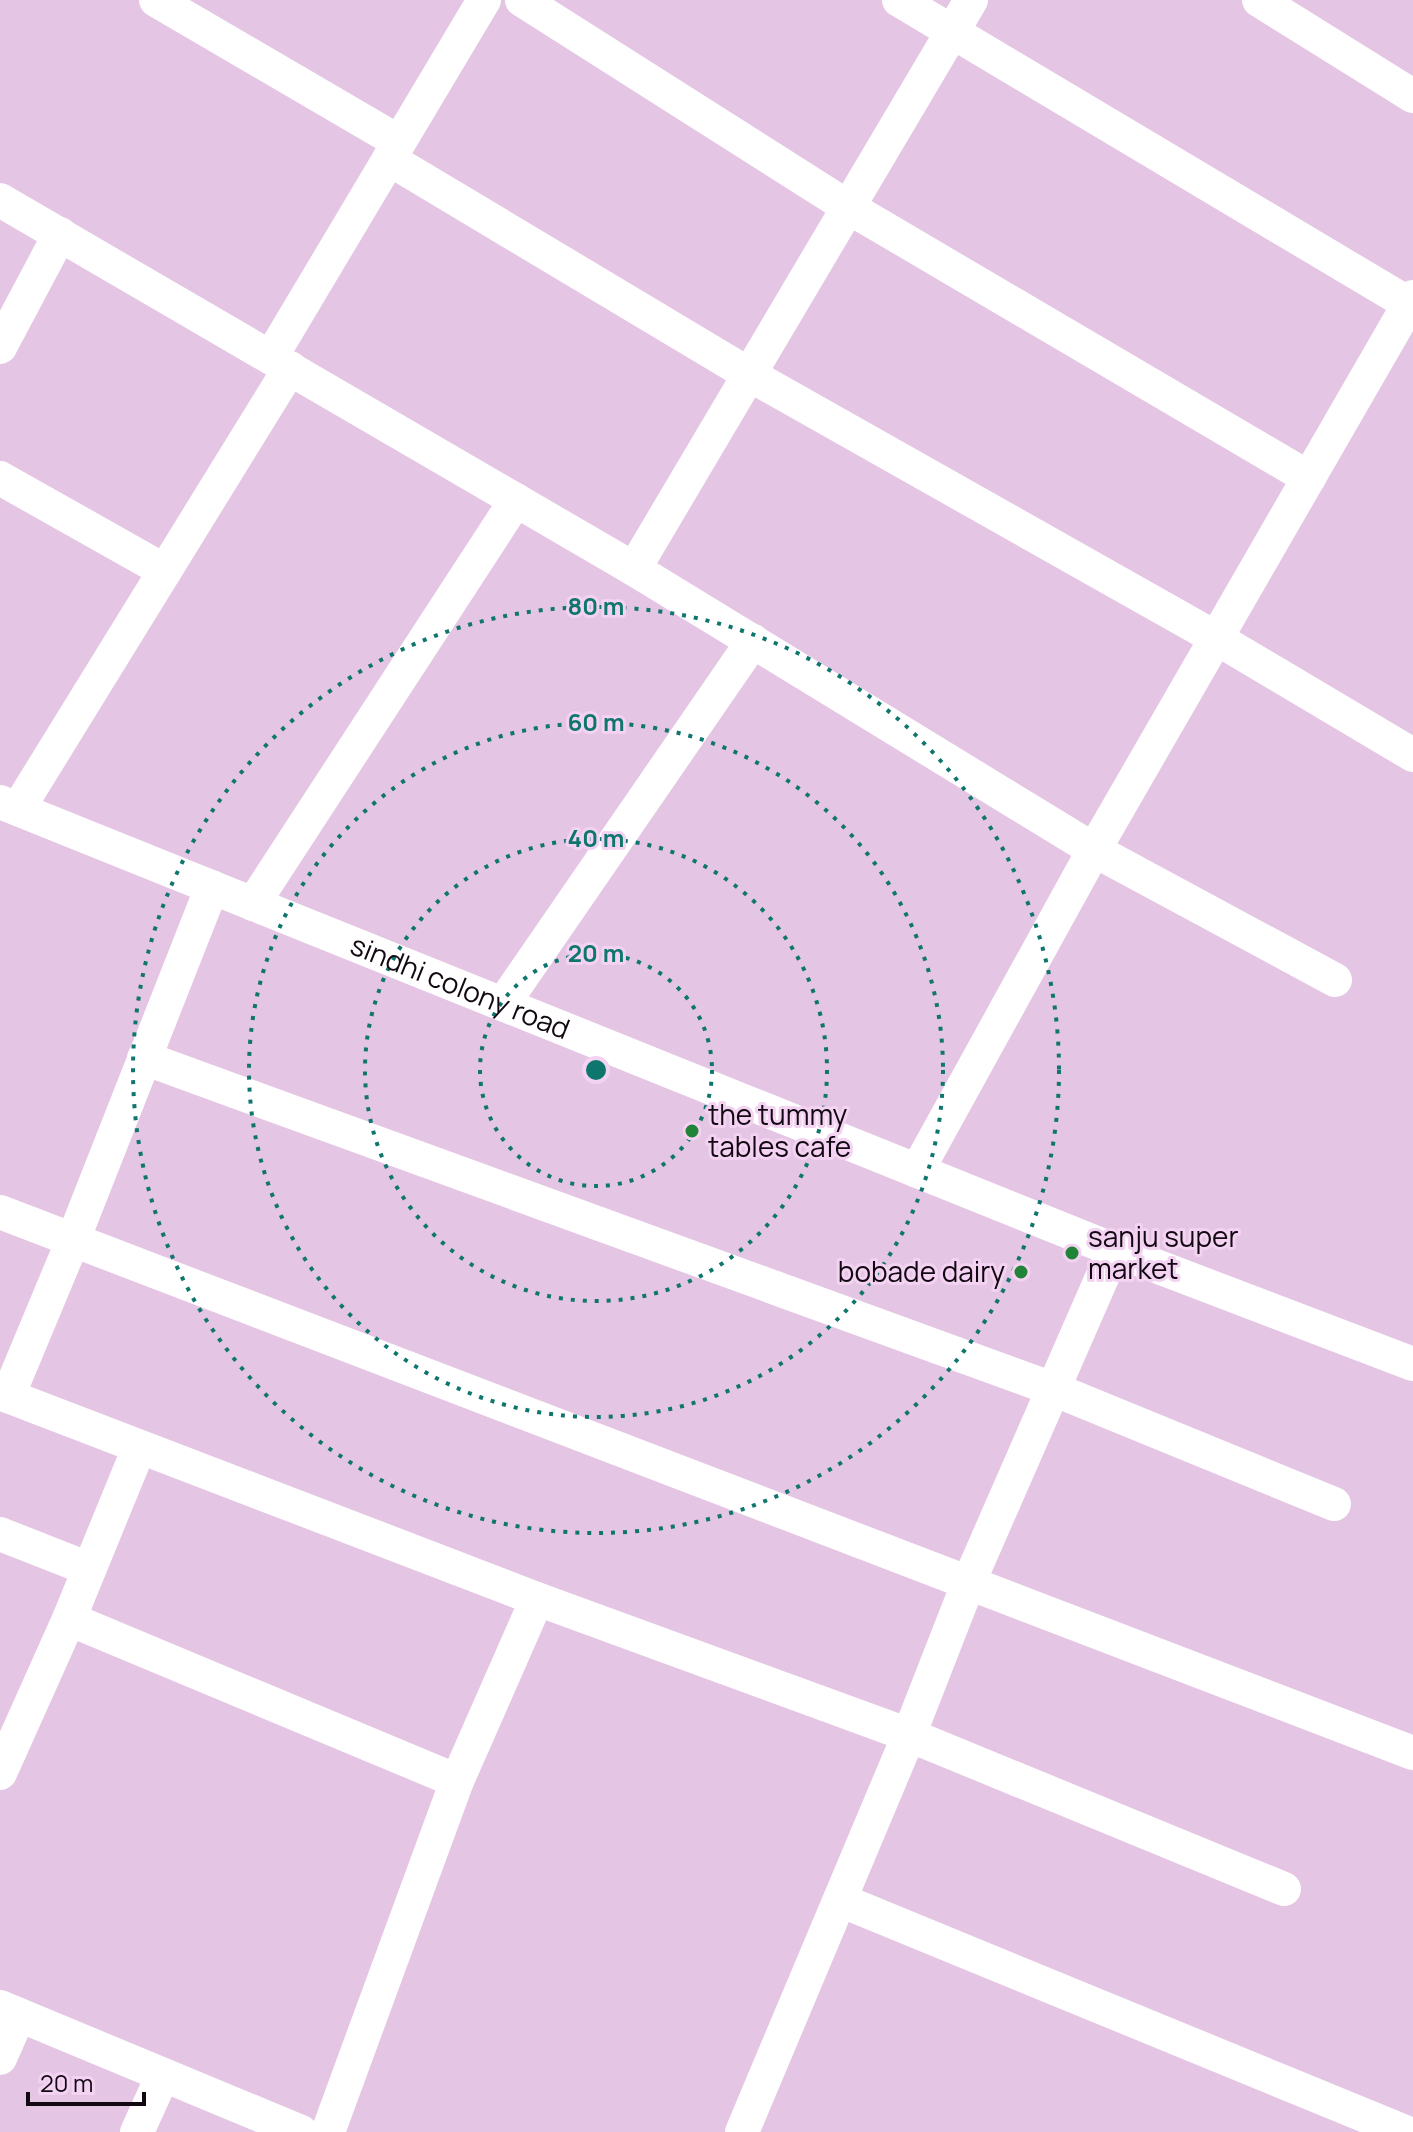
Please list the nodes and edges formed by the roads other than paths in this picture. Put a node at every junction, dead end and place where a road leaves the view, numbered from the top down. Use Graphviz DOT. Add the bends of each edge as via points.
graph roads {
  1 [pos="156,0"];
  2 [pos="484,0"];
  3 [pos="522,0"];
  4 [pos="899,0"];
  5 [pos="971,0"];
  6 [pos="1259,0"];
  7 [pos="952,33"];
  8 [pos="1413,96"];
  9 [pos="394,151"];
  10 [pos="0,200"];
  11 [pos="848,207"];
  12 [pos="60,234"];
  13 [pos="1411,301"];
  14 [pos="0,347"];
  15 [pos="281,362"];
  16 [pos="750,375"];
  17 [pos="0,478"];
  18 [pos="1309,478"];
  19 [pos="516,500"];
  20 [pos="634,569"];
  21 [pos="165,571"];
  22 [pos="1216,638"];
  23 [pos="753,641"];
  24 [pos="1413,755"];
  25 [pos="9,805"];
  26 [pos="1094,850"];
  27 [pos="212,887"];
  28 [pos="253,904"];
  29 [pos="1335,980"];
  30 [pos="503,1004"];
  31 [pos="144,1058"];
  32 [pos="917,1171"];
  33 [pos="0,1212"];
  34 [pos="73,1240"];
  35 [pos="1114,1250"];
  36 [pos="1413,1364"];
  37 [pos="1053,1389"];
  38 [pos="4,1394"];
  39 [pos="139,1448"];
  40 [pos="1334,1504"];
  41 [pos="0,1534"];
  42 [pos="89,1569"];
  43 [pos="968,1584"];
  44 [pos="537,1599"];
  45 [pos="69,1619"];
  46 [pos="909,1735"];
  47 [pos="1413,1753"];
  48 [pos="0,1773"];
  49 [pos="457,1781"];
  50 [pos="1284,1889"];
  51 [pos="840,1900"];
  52 [pos="10,2011"];
  53 [pos="0,2058"];
  54 [pos="163,2075"];
  55 [pos="137,2132"];
  56 [pos="301,2132"];
  57 [pos="328,2132"];
  58 [pos="742,2132"];
  59 [pos="1405,2132"];
  1 -- 9 [label="street"];
  2 -- 9 [label="street"];
  3 -- 11 [label="street"];
  4 -- 7 [label="street"];
  5 -- 7 [label="street"];
  6 -- 8 [label="street"];
  7 -- 11 [label="street"];
  7 -- 13 [label="street"];
  9 -- 15 [label="street"];
  9 -- 16 [label="street"];
  10 -- 12 [label="street"];
  11 -- 16 [label="street"];
  11 -- 18 [label="street"];
  12 -- 14 [label="street"];
  12 -- 15 [label="street"];
  13 -- 18 [label="street"];
  15 -- 19 [label="street"];
  15 -- 21 [label="street"];
  16 -- 20 [label="street"];
  16 -- 22 [label="street"];
  17 -- 21 [label="street"];
  18 -- 22 [label="street"];
  19 -- 20 [label="street"];
  19 -- 28 [label="street"];
  20 -- 23 [label="street"];
  21 -- 25 [label="street"];
  22 -- 24 [label="street"];
  22 -- 26 [label="street"];
  23 -- 26 [label="street"];
  23 -- 30 [label="street"];
  25 -- 27 [label="street, sindhi colony road"];
  26 -- 29 [label="street"];
  26 -- 32 [label="street"];
  27 -- 28 [label="street, sindhi colony road"];
  27 -- 31 [label="street"];
  28 -- 30 [label="street, sindhi colony road"];
  30 -- 32 [label="street, sindhi colony road"];
  31 -- 34 [label="street"];
  31 -- 37 [label="street"];
  32 -- 35 [label="street, sindhi colony road"];
  33 -- 34 [label="street"];
  34 -- 38 [label="street"];
  34 -- 43 [label="street"];
  35 -- 36 [label="street, sindhi colony road"];
  35 -- 37 [label="street"];
  37 -- 40 [label="street"];
  37 -- 43 [label="street"];
  38 -- 39 [label="street"];
  39 -- 42 [label="street"];
  39 -- 44 [label="street"];
  41 -- 42 [label="street"];
  42 -- 45 [label="street"];
  43 -- 46 [label="street"];
  43 -- 47 [label="street"];
  44 -- 46 [label="street"];
  44 -- 49 [label="street"];
  45 -- 48 [label="street"];
  45 -- 49 [label="street"];
  46 -- 50 [label="street"];
  46 -- 51 [label="street"];
  49 -- 57 [label="street"];
  51 -- 58 [label="street"];
  51 -- 59 [label="street"];
  52 -- 53 [label="street"];
  52 -- 54 [label="street"];
  54 -- 55 [label="street"];
  54 -- 56 [label="street"];
}
